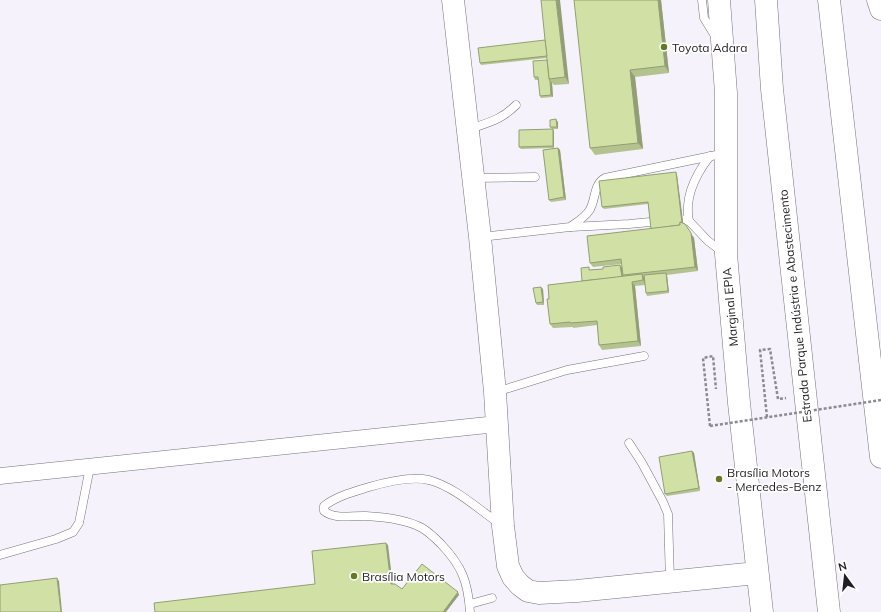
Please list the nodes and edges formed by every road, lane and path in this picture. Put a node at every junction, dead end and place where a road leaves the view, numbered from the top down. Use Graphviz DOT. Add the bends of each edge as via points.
graph roads {
  1 [pos="453,0"];
  2 [pos="702,0"];
  3 [pos="719,0"];
  4 [pos="766,0"];
  5 [pos="829,0"];
  6 [pos="879,0"];
  7 [pos="881,8"];
  8 [pos="722,47"];
  9 [pos="516,105"];
  10 [pos="467,130"];
  11 [pos="718,155"];
  12 [pos="535,177"];
  13 [pos="473,178"];
  14 [pos="689,221"];
  15 [pos="570,227"];
  16 [pos="480,237"];
  17 [pos="726,254"];
  18 [pos="644,356"];
  19 [pos="495,392"];
  20 [pos="717,392"];
  21 [pos="804,396"];
  22 [pos="881,400"];
  23 [pos="767,417"];
  24 [pos="497,424"];
  25 [pos="629,443"];
  26 [pos="881,457"];
  27 [pos="90,467"];
  28 [pos="0,476"];
  29 [pos="503,526"];
  30 [pos="0,555"];
  31 [pos="757,572"];
  32 [pos="670,582"];
  33 [pos="492,598"];
  34 [pos="470,608"];
  35 [pos="762,612"];
  36 [pos="829,612"];
  1 -- 10 [label="main road"];
  2 -- 8 [label="lane" via="704,18"];
  3 -- 8 [label="main road, Marginal EPIA"];
  4 -- 21 [label="main road, Estrada Parque Indústria e Abastecimento" via="772,89"];
  5 -- 26 [label="main road"];
  6 -- 7 [label="main road"];
  8 -- 11 [label="main road, Marginal EPIA" via="726,93"];
  9 -- 10 [label="lane" via="498,119"];
  10 -- 13 [label="main road"];
  11 -- 14 [label="lane" via="700,169 687,211"];
  11 -- 15 [label="lane" via="605,178 599,183 590,210"];
  11 -- 17 [label="main road, Marginal EPIA"];
  12 -- 13 [label="lane"];
  13 -- 16 [label="main road"];
  14 -- 15 [label="lane" via="681,219"];
  14 -- 17 [label="lane" via="708,241"];
  15 -- 16 [label="lane"];
  16 -- 19 [label="main road"];
  17 -- 31 [label="main road, Marginal EPIA"];
  18 -- 19 [label="lane" via="567,370"];
  19 -- 24 [label="main road"];
  20 -- 23 [label="path, bridge" via="713,356 703,358 710,426"];
  21 -- 23 [label="path" via="778,399 770,349 760,350"];
  21 -- 36 [label="main road, Estrada Parque Indústria e Abastecimento"];
  22 -- 23 [label="path, bridge"];
  24 -- 27 [label="street"];
  24 -- 29 [label="main road"];
  25 -- 32 [label="lane" via="668,514"];
  27 -- 28 [label="street"];
  27 -- 30 [label="lane" via="79,523 73,532"];
  29 -- 32 [label="main road" via="508,566 513,577 528,591 577,591"];
  29 -- 34 [label="lane" via="448,487 428,480 386,482 344,495 324,506 324,511 333,515 384,517 422,528 451,554 460,567"];
  31 -- 32 [label="main road"];
  31 -- 35 [label="main road, Marginal EPIA"];
  33 -- 34 [label="lane"];
}
